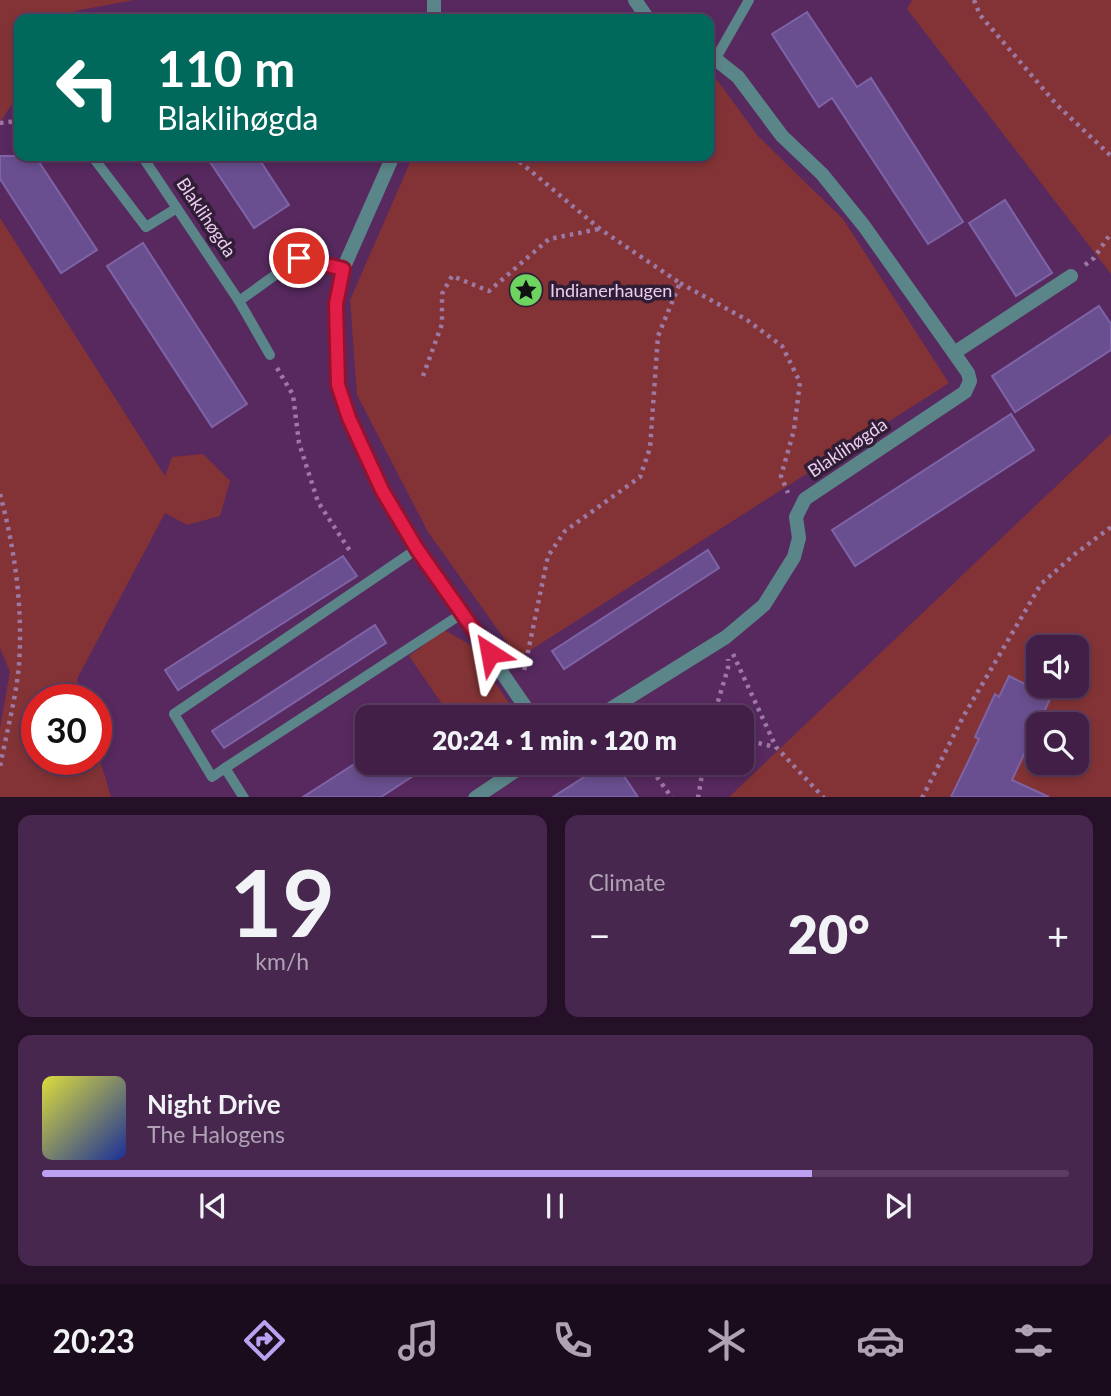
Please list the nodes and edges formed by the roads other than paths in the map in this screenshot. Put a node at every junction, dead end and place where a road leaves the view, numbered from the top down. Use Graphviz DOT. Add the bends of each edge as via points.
graph roads {
  1 [pos="750,0"];
  2 [pos="714,53"];
  3 [pos="714,58"];
  4 [pos="96,161"];
  5 [pos="145,161"];
  6 [pos="391,161"];
  7 [pos="177,208"];
  8 [pos="343,269"];
  9 [pos="1071,276"];
  10 [pos="239,301"];
  11 [pos="954,353"];
  12 [pos="270,355"];
  13 [pos="417,549"];
  14 [pos="463,612"];
  15 [pos="525,705"];
  16 [pos="617,705"];
  17 [pos="225,768"];
  18 [pos="509,775"];
  19 [pos="244,797"];
  20 [pos="475,797"];
  1 -- 2 [label="lane"];
  3 -- 11 [label="street, Blaklihøgda" via="738,77 782,136 822,174"];
  4 -- 7 [label="lane" via="146,227"];
  5 -- 7 [label="lane, Blaklihøgda"];
  6 -- 8 [label="street"];
  7 -- 10 [label="lane, Blaklihøgda"];
  8 -- 10 [label="lane" via="299,258"];
  8 -- 13 [label="street" via="336,304 338,385 382,490"];
  9 -- 11 [label="street"];
  10 -- 12 [label="lane, Blaklihøgda"];
  11 -- 16 [label="street, Blaklihøgda" via="968,373 965,392 805,499 796,517 799,538 794,557 764,605 726,637"];
  13 -- 14 [label="street"];
  13 -- 17 [label="lane" via="174,714 212,776"];
  14 -- 15 [label="street"];
  14 -- 17 [label="lane"];
  17 -- 19 [label="lane"];
  18 -- 20 [label="street"];
}
